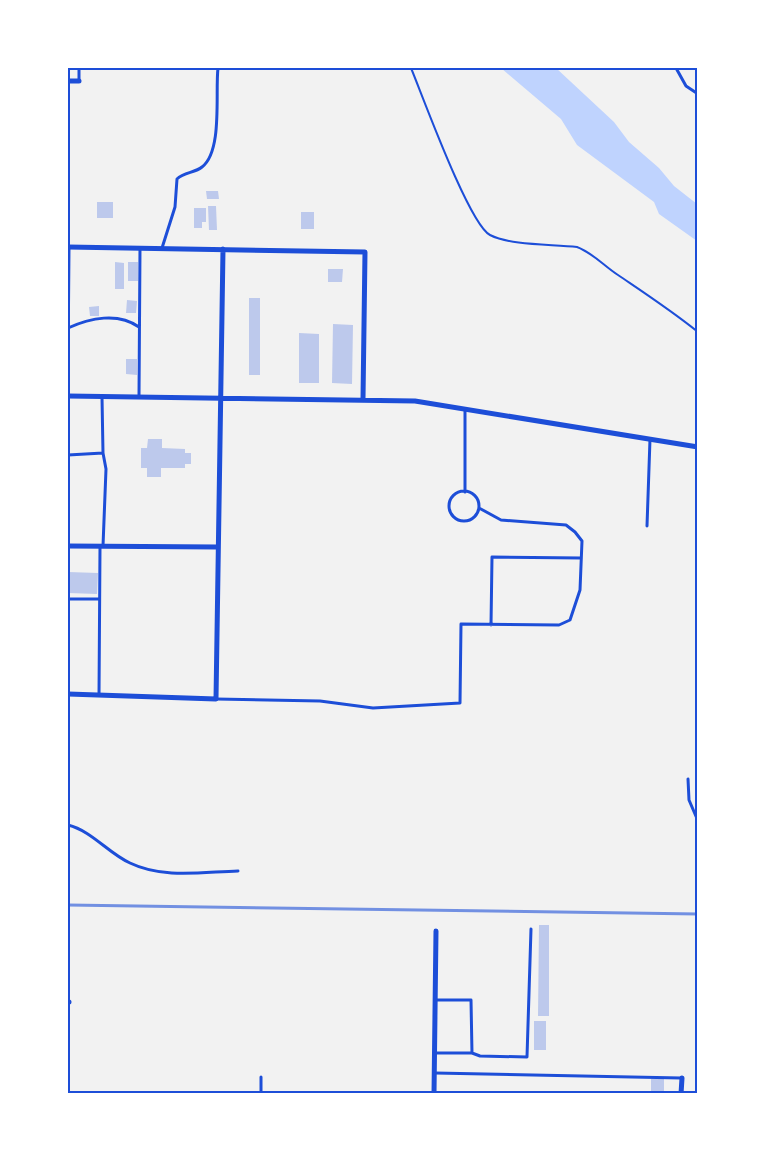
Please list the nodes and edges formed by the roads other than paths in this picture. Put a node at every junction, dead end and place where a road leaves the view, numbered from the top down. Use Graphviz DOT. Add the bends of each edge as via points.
graph roads {
  1 [pos="79,68"];
  2 [pos="218,68"];
  3 [pos="676,68"];
  4 [pos="68,81"];
  5 [pos="79,81"];
  6 [pos="698,94"];
  7 [pos="68,247"];
  8 [pos="140,248"];
  9 [pos="162,248"];
  10 [pos="223,249"];
  11 [pos="139,327"];
  12 [pos="68,328"];
  13 [pos="68,362"];
  14 [pos="68,396"];
  15 [pos="102,396"];
  16 [pos="139,397"];
  17 [pos="221,397"];
  18 [pos="363,399"];
  19 [pos="465,409"];
  20 [pos="650,439"];
  21 [pos="698,447"];
  22 [pos="103,454"];
  23 [pos="68,455"];
  24 [pos="465,492"];
  25 [pos="479,508"];
  26 [pos="647,526"];
  27 [pos="68,546"];
  28 [pos="102,546"];
  29 [pos="218,547"];
  30 [pos="581,558"];
  31 [pos="68,599"];
  32 [pos="100,599"];
  33 [pos="491,625"];
  34 [pos="68,694"];
  35 [pos="99,695"];
  36 [pos="216,699"];
  37 [pos="688,780"];
  38 [pos="698,821"];
  39 [pos="68,825"];
  40 [pos="238,870"];
  41 [pos="531,929"];
  42 [pos="436,931"];
  43 [pos="434,1000"];
  44 [pos="434,1053"];
  45 [pos="472,1053"];
  46 [pos="435,1073"];
  47 [pos="261,1077"];
  48 [pos="682,1078"];
  49 [pos="261,1094"];
  50 [pos="434,1094"];
  51 [pos="681,1094"];
  1 -- 5 [label="lane"];
  2 -- 9 [label="lane" via="214,144 202,167 177,179 175,207"];
  3 -- 6 [label="lane" via="686,86"];
  4 -- 5 [label="street"];
  7 -- 8 [label="street"];
  7 -- 12 [label="lane"];
  8 -- 9 [label="street"];
  8 -- 11 [label="lane"];
  9 -- 10 [label="street"];
  10 -- 17 [label="street"];
  10 -- 18 [label="street" via="365,252"];
  11 -- 12 [label="lane" via="124,318 85,320"];
  11 -- 16 [label="lane"];
  12 -- 13 [label="lane"];
  14 -- 15 [label="street"];
  15 -- 16 [label="street"];
  15 -- 22 [label="lane"];
  16 -- 17 [label="street"];
  17 -- 18 [label="street"];
  17 -- 29 [label="street"];
  18 -- 19 [label="street" via="415,401"];
  19 -- 20 [label="street"];
  19 -- 24 [label="lane"];
  20 -- 21 [label="street"];
  20 -- 26 [label="lane"];
  22 -- 23 [label="lane"];
  22 -- 28 [label="lane" via="106,469"];
  24 -- 25 [label="lane" via="475,496"];
  24 -- 25 [label="lane" via="456,494 450,501 452,515 459,521 469,521"];
  25 -- 30 [label="lane" via="501,520 566,525 582,541"];
  27 -- 28 [label="street"];
  28 -- 29 [label="street"];
  28 -- 32 [label="lane"];
  29 -- 36 [label="street"];
  30 -- 33 [label="lane" via="580,590 570,620 559,626"];
  30 -- 33 [label="lane" via="492,557"];
  31 -- 32 [label="lane"];
  32 -- 35 [label="lane"];
  33 -- 36 [label="lane" via="461,624 460,702 373,708 320,701"];
  34 -- 35 [label="street"];
  35 -- 36 [label="street"];
  37 -- 38 [label="lane" via="689,800"];
  39 -- 40 [label="lane" via="78,827 129,863 157,873"];
  41 -- 45 [label="lane" via="527,1056 480,1056"];
  42 -- 43 [label="street"];
  43 -- 44 [label="street"];
  43 -- 45 [label="lane" via="471,1000"];
  44 -- 45 [label="lane"];
  44 -- 46 [label="street"];
  46 -- 48 [label="lane"];
  46 -- 50 [label="street"];
  47 -- 49 [label="lane"];
  48 -- 51 [label="street"];
}
